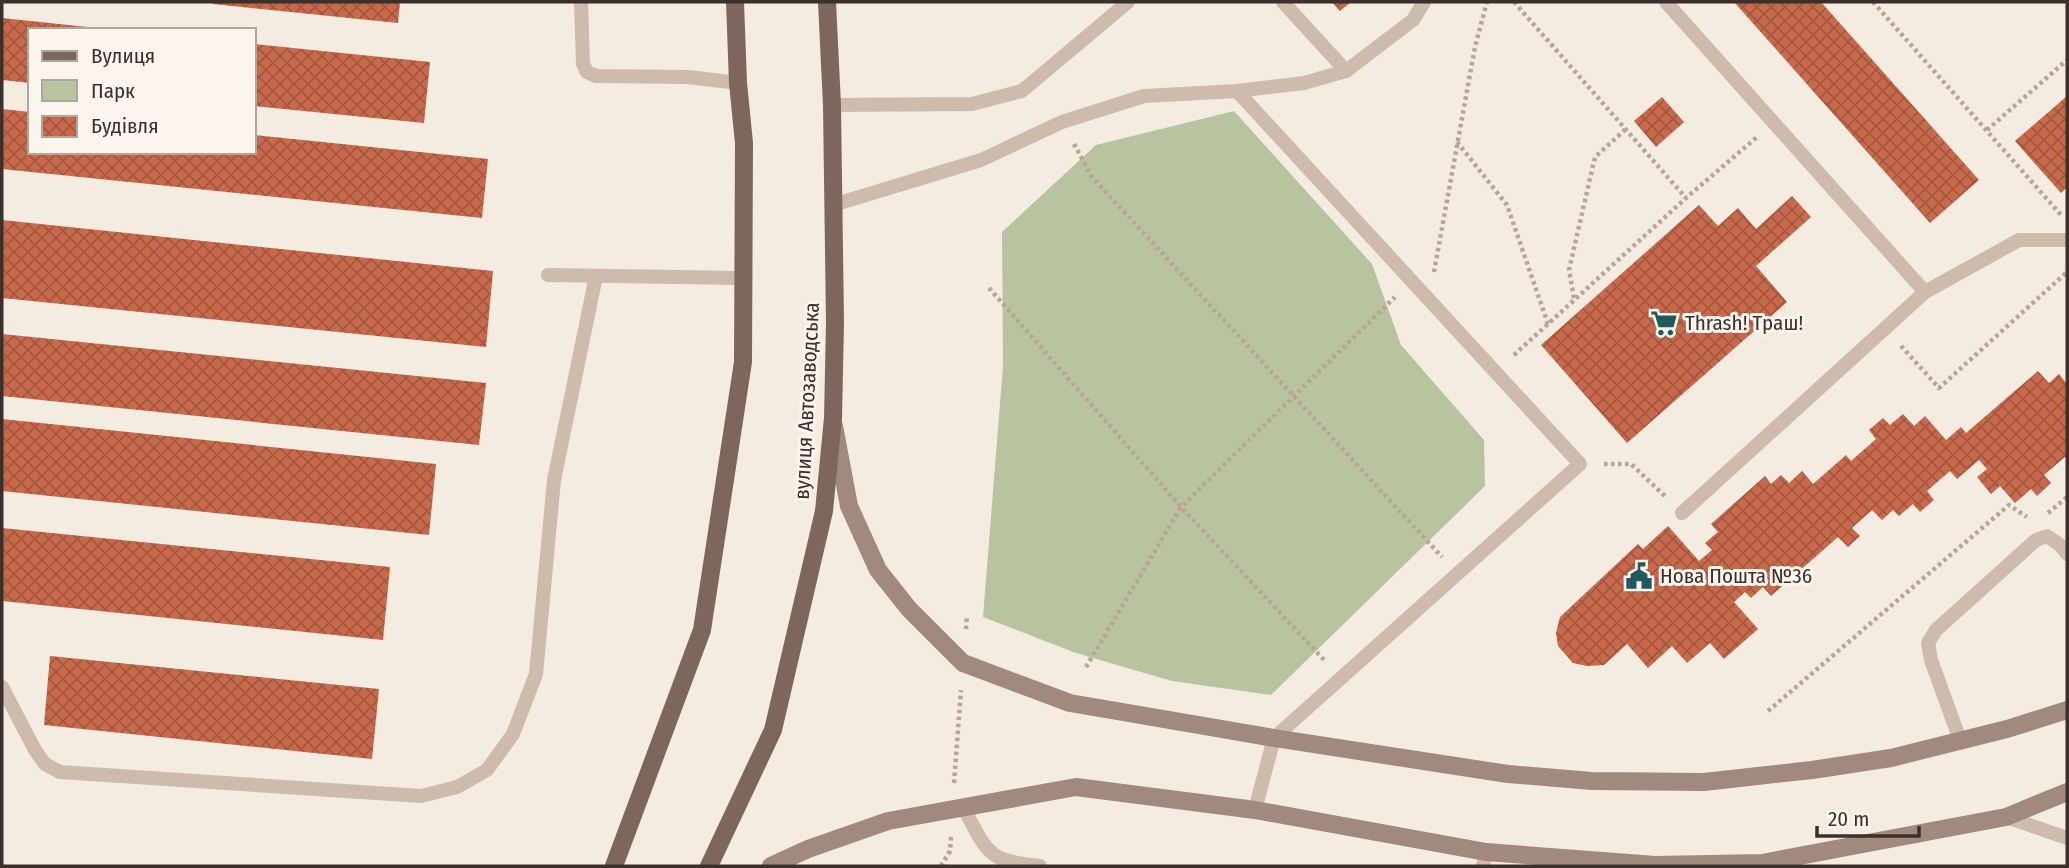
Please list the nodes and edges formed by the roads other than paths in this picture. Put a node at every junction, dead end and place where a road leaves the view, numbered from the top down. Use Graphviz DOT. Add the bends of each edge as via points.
graph roads {
  1 [pos="581,2"];
  2 [pos="735,2"];
  3 [pos="827,2"];
  4 [pos="1128,2"];
  5 [pos="1283,2"];
  6 [pos="1424,2"];
  7 [pos="1666,2"];
  8 [pos="1346,71"];
  9 [pos="738,83"];
  10 [pos="1237,91"];
  11 [pos="832,105"];
  12 [pos="833,205"];
  13 [pos="2067,240"];
  14 [pos="548,275"];
  15 [pos="596,276"];
  16 [pos="743,278"];
  17 [pos="1925,292"];
  18 [pos="833,418"];
  19 [pos="1682,513"];
  20 [pos="2067,554"];
  21 [pos="2,687"];
  22 [pos="2067,710"];
  23 [pos="1274,738"];
  24 [pos="1960,740"];
  25 [pos="2067,792"];
  26 [pos="957,809"];
  27 [pos="1255,810"];
  28 [pos="2007,817"];
  29 [pos="2067,838"];
  30 [pos="1485,859"];
  31 [pos="614,866"];
  32 [pos="709,866"];
  33 [pos="771,866"];
  34 [pos="1040,866"];
  1 -- 9 [label="lane" via="587,72"];
  2 -- 9 [label="main road"];
  3 -- 11 [label="main road, вулиця Автозаводська"];
  4 -- 11 [label="lane" via="1022,91 972,104"];
  5 -- 8 [label="lane"];
  6 -- 8 [label="lane" via="1413,20"];
  7 -- 17 [label="lane"];
  8 -- 10 [label="lane" via="1304,83"];
  9 -- 16 [label="main road" via="744,143"];
  10 -- 12 [label="lane" via="1143,96 1062,122 981,160"];
  10 -- 23 [label="lane" via="1580,464"];
  11 -- 12 [label="main road, вулиця Автозаводська"];
  12 -- 18 [label="main road, вулиця Автозаводська"];
  13 -- 17 [label="lane" via="2019,240"];
  14 -- 15 [label="lane"];
  15 -- 16 [label="lane"];
  15 -- 21 [label="lane" via="554,480 536,674 513,734 487,770 457,787 421,796 60,772 34,750"];
  16 -- 31 [label="main road" via="743,362 702,630"];
  17 -- 19 [label="lane"];
  18 -- 23 [label="street" via="849,506 878,570 909,610 963,663 1070,703"];
  18 -- 32 [label="main road, вулиця Автозаводська" via="824,511 773,730"];
  20 -- 24 [label="lane" via="2047,536 2036,540 1928,643"];
  22 -- 24 [label="street"];
  23 -- 24 [label="street" via="1508,774 1592,781 1704,782 1891,758"];
  23 -- 27 [label="lane"];
  25 -- 28 [label="street"];
  26 -- 27 [label="street" via="1076,787"];
  26 -- 33 [label="street" via="888,821"];
  26 -- 34 [label="lane" via="987,851 1007,862"];
  27 -- 30 [label="street"];
  28 -- 29 [label="lane"];
  28 -- 30 [label="street" via="1762,863 1655,865"];
}
